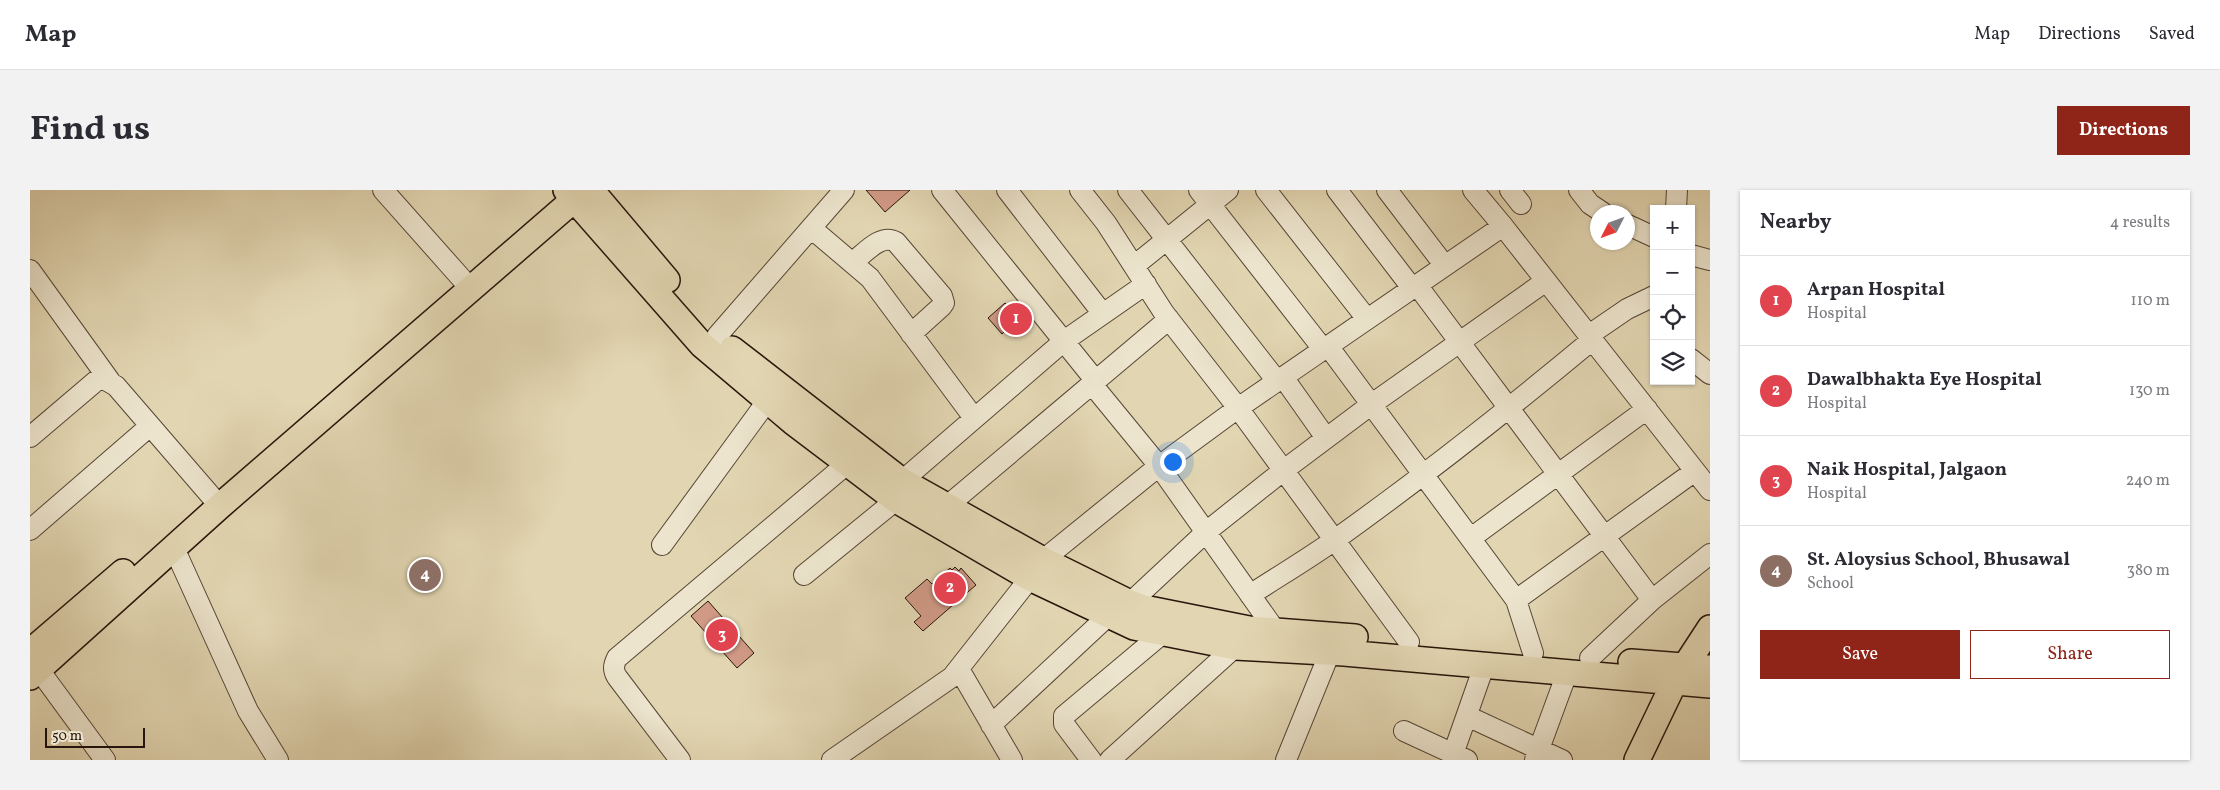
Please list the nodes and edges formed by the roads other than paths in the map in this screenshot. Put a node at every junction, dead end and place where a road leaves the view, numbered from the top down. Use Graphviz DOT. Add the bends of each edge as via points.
graph roads {
  1 [pos="383,190"];
  2 [pos="844,190"];
  3 [pos="942,190"];
  4 [pos="1007,190"];
  5 [pos="1080,190"];
  6 [pos="1128,190"];
  7 [pos="1228,190"];
  8 [pos="1266,190"];
  9 [pos="1337,190"];
  10 [pos="1473,190"];
  11 [pos="1579,190"];
  12 [pos="1677,190"];
  13 [pos="576,192"];
  14 [pos="1394,192"];
  15 [pos="1205,197"];
  16 [pos="1592,205"];
  17 [pos="1676,205"];
  18 [pos="1503,226"];
  19 [pos="811,228"];
  20 [pos="1635,228"];
  21 [pos="1650,235"];
  22 [pos="1165,240"];
  23 [pos="1695,256"];
  24 [pos="1710,260"];
  25 [pos="853,262"];
  26 [pos="1134,266"];
  27 [pos="1444,266"];
  28 [pos="30,270"];
  29 [pos="462,279"];
  30 [pos="1546,281"];
  31 [pos="1146,284"];
  32 [pos="1415,286"];
  33 [pos="1650,298"];
  34 [pos="1103,314"];
  35 [pos="1169,319"];
  36 [pos="1367,319"];
  37 [pos="912,334"];
  38 [pos="717,336"];
  39 [pos="1590,338"];
  40 [pos="1064,341"];
  41 [pos="1460,342"];
  42 [pos="1325,348"];
  43 [pos="1695,362"];
  44 [pos="1710,374"];
  45 [pos="1280,379"];
  46 [pos="110,381"];
  47 [pos="1094,381"];
  48 [pos="768,400"];
  49 [pos="1372,404"];
  50 [pos="1238,408"];
  51 [pos="1509,409"];
  52 [pos="1647,409"];
  53 [pos="974,418"];
  54 [pos="150,426"];
  55 [pos="30,437"];
  56 [pos="1326,438"];
  57 [pos="848,463"];
  58 [pos="1159,466"];
  59 [pos="1284,470"];
  60 [pos="1695,471"];
  61 [pos="1424,475"];
  62 [pos="1559,475"];
  63 [pos="1710,490"];
  64 [pos="899,491"];
  65 [pos="211,496"];
  66 [pos="946,507"];
  67 [pos="30,530"];
  68 [pos="1206,532"];
  69 [pos="1604,536"];
  70 [pos="1471,538"];
  71 [pos="1335,540"];
  72 [pos="662,545"];
  73 [pos="174,548"];
  74 [pos="1710,554"];
  75 [pos="1036,569"];
  76 [pos="804,575"];
  77 [pos="1250,595"];
  78 [pos="1516,600"];
  79 [pos="1652,600"];
  80 [pos="1130,603"];
  81 [pos="1109,615"];
  82 [pos="1710,628"];
  83 [pos="1275,630"];
  84 [pos="1163,633"];
  85 [pos="1409,642"];
  86 [pos="1235,647"];
  87 [pos="1330,652"];
  88 [pos="1533,653"];
  89 [pos="1590,658"];
  90 [pos="32,664"];
  91 [pos="1484,666"];
  92 [pos="1710,668"];
  93 [pos="959,669"];
  94 [pos="1567,673"];
  95 [pos="1680,675"];
  96 [pos="1710,685"];
  97 [pos="1467,716"];
  98 [pos="991,725"];
  99 [pos="1404,731"];
  100 [pos="1537,755"];
  101 [pos="1457,758"];
  102 [pos="105,760"];
  103 [pos="278,760"];
  104 [pos="680,760"];
  105 [pos="832,760"];
  106 [pos="1012,760"];
  107 [pos="1092,760"];
  108 [pos="1110,760"];
  109 [pos="1286,760"];
  110 [pos="1562,760"];
  111 [pos="1637,760"];
  1 -- 29 [label="street"];
  2 -- 19 [label="street"];
  3 -- 40 [label="street"];
  4 -- 34 [label="street"];
  5 -- 26 [label="street"];
  6 -- 22 [label="street"];
  7 -- 15 [label="street"];
  8 -- 36 [label="street"];
  9 -- 32 [label="street"];
  10 -- 18 [label="street"];
  11 -- 16 [label="street"];
  12 -- 17 [label="street"];
  13 -- 29 [label="main road"];
  13 -- 38 [label="main road"];
  13 -- 48 [label="main road" via="702,345"];
  13 -- 73 [label="main road"];
  14 -- 27 [label="street"];
  15 -- 22 [label="street"];
  15 -- 42 [label="street"];
  18 -- 27 [label="street"];
  18 -- 30 [label="street"];
  19 -- 25 [label="street"];
  19 -- 38 [label="street"];
  20 -- 21 [label="street"];
  22 -- 26 [label="street"];
  22 -- 45 [label="street"];
  23 -- 24 [label="street"];
  25 -- 37 [label="street" via="870,278"];
  25 -- 37 [label="street" via="881,240 892,239 942,296 942,306"];
  26 -- 31 [label="street"];
  27 -- 32 [label="street"];
  28 -- 46 [label="street"];
  29 -- 65 [label="main road"];
  30 -- 39 [label="street"];
  30 -- 41 [label="street"];
  31 -- 34 [label="street"];
  31 -- 35 [label="street"];
  32 -- 36 [label="street"];
  32 -- 41 [label="street"];
  33 -- 39 [label="street" via="1627,309"];
  34 -- 40 [label="street"];
  35 -- 47 [label="street"];
  35 -- 50 [label="street"];
  36 -- 42 [label="street"];
  37 -- 53 [label="street"];
  38 -- 64 [label="main road"];
  39 -- 51 [label="street"];
  39 -- 52 [label="street"];
  40 -- 47 [label="street"];
  40 -- 53 [label="street"];
  41 -- 49 [label="street"];
  41 -- 51 [label="street"];
  42 -- 45 [label="street"];
  42 -- 49 [label="street"];
  43 -- 44 [label="street"];
  45 -- 50 [label="street"];
  45 -- 56 [label="street"];
  46 -- 54 [label="street"];
  46 -- 55 [label="street" via="104,378 96,381"];
  47 -- 58 [label="street"];
  47 -- 66 [label="street"];
  48 -- 57 [label="main road"];
  48 -- 72 [label="street"];
  49 -- 56 [label="street"];
  49 -- 61 [label="street"];
  50 -- 58 [label="street"];
  50 -- 59 [label="street"];
  51 -- 61 [label="street"];
  51 -- 62 [label="street"];
  52 -- 60 [label="street"];
  52 -- 62 [label="street"];
  53 -- 64 [label="street"];
  54 -- 65 [label="street"];
  54 -- 67 [label="street"];
  56 -- 59 [label="street"];
  57 -- 64 [label="main road"];
  57 -- 104 [label="street" via="617,658 613,665 617,677"];
  58 -- 68 [label="street"];
  58 -- 75 [label="street"];
  59 -- 68 [label="street"];
  59 -- 71 [label="street"];
  60 -- 63 [label="street"];
  60 -- 69 [label="street"];
  61 -- 70 [label="street"];
  61 -- 71 [label="street"];
  62 -- 69 [label="street"];
  62 -- 70 [label="street"];
  64 -- 66 [label="main road"];
  64 -- 75 [label="main road"];
  64 -- 76 [label="street"];
  65 -- 90 [label="main road"];
  66 -- 75 [label="main road"];
  68 -- 77 [label="street"];
  68 -- 80 [label="street"];
  69 -- 78 [label="street"];
  69 -- 79 [label="street"];
  70 -- 78 [label="street"];
  71 -- 77 [label="street"];
  71 -- 85 [label="street"];
  73 -- 90 [label="main road"];
  73 -- 103 [label="street" via="248,711"];
  74 -- 79 [label="street"];
  75 -- 80 [label="main road"];
  75 -- 81 [label="main road"];
  75 -- 93 [label="street"];
  77 -- 83 [label="street"];
  78 -- 88 [label="street"];
  79 -- 89 [label="street"];
  80 -- 83 [label="main road" via="1248,629"];
  81 -- 84 [label="main road" via="1134,627"];
  81 -- 98 [label="street"];
  82 -- 95 [label="main road"];
  83 -- 85 [label="main road"];
  84 -- 86 [label="main road"];
  84 -- 107 [label="street" via="1064,716 1064,724"];
  85 -- 88 [label="main road"];
  86 -- 87 [label="main road"];
  86 -- 108 [label="street"];
  87 -- 91 [label="main road"];
  87 -- 109 [label="street"];
  88 -- 89 [label="main road"];
  89 -- 95 [label="main road"];
  90 -- 102 [label="street"];
  91 -- 94 [label="main road"];
  91 -- 97 [label="street"];
  92 -- 95 [label="main road"];
  93 -- 98 [label="street"];
  93 -- 105 [label="street"];
  94 -- 95 [label="main road"];
  94 -- 100 [label="street"];
  95 -- 96 [label="main road"];
  95 -- 111 [label="main road"];
  97 -- 100 [label="street"];
  97 -- 101 [label="street"];
  98 -- 106 [label="street"];
  99 -- 101 [label="street"];
  100 -- 110 [label="street"];
}
